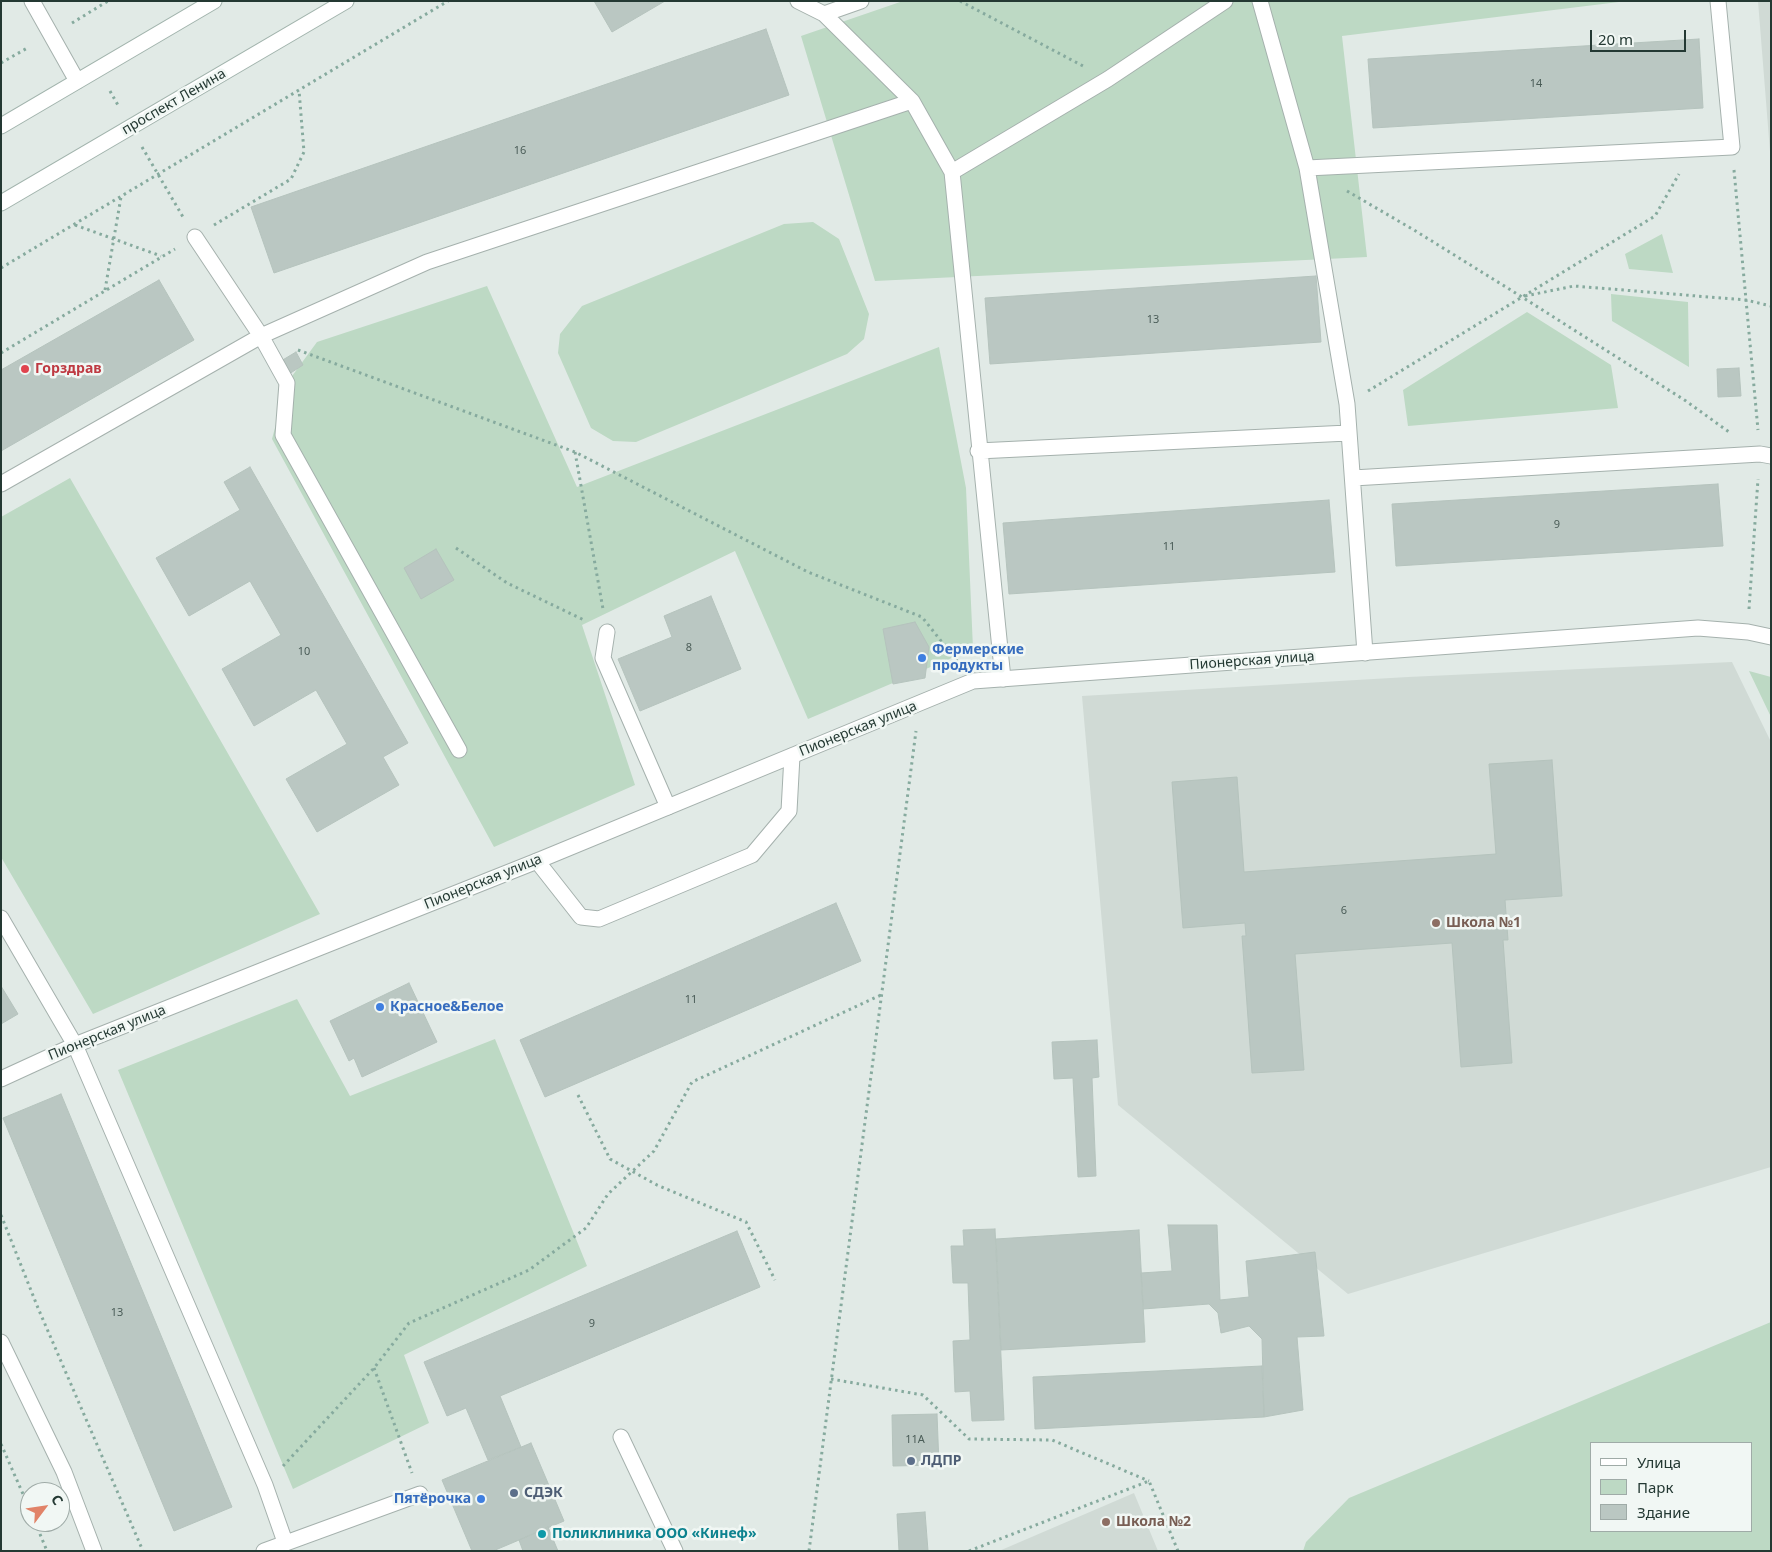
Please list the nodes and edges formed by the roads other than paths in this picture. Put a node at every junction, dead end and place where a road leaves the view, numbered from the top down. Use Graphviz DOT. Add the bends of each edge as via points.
graph roads {
  1 [pos="32,1"];
  2 [pos="214,1"];
  3 [pos="346,1"];
  4 [pos="798,1"];
  5 [pos="861,1"];
  6 [pos="1225,1"];
  7 [pos="1260,1"];
  8 [pos="1718,1"];
  9 [pos="824,14"];
  10 [pos="78,81"];
  11 [pos="912,101"];
  12 [pos="1,126"];
  13 [pos="1307,168"];
  14 [pos="952,172"];
  15 [pos="1,203"];
  16 [pos="195,237"];
  17 [pos="260,336"];
  18 [pos="1348,433"];
  19 [pos="978,451"];
  20 [pos="1766,455"];
  21 [pos="1353,478"];
  22 [pos="1,484"];
  23 [pos="607,632"];
  24 [pos="1771,637"];
  25 [pos="1365,652"];
  26 [pos="1003,679"];
  27 [pos="459,750"];
  28 [pos="792,756"];
  29 [pos="668,807"];
  30 [pos="537,861"];
  31 [pos="1,918"];
  32 [pos="75,1045"];
  33 [pos="1,1079"];
  34 [pos="1,1342"];
  35 [pos="621,1436"];
  36 [pos="420,1494"];
  37 [pos="285,1542"];
  38 [pos="91,1550"];
  39 [pos="264,1551"];
  40 [pos="675,1551"];
  1 -- 10 [label="street"];
  2 -- 10 [label="street"];
  3 -- 15 [label="street, проспект Ленина"];
  4 -- 9 [label="street"];
  5 -- 9 [label="street"];
  6 -- 14 [label="street" via="1108,79"];
  7 -- 13 [label="street"];
  8 -- 13 [label="street" via="1732,147"];
  9 -- 11 [label="street"];
  10 -- 12 [label="street"];
  11 -- 14 [label="street"];
  11 -- 17 [label="street" via="427,262"];
  13 -- 18 [label="street" via="1347,404"];
  14 -- 19 [label="street"];
  16 -- 17 [label="street"];
  17 -- 22 [label="street"];
  17 -- 27 [label="street" via="287,383 283,435"];
  18 -- 19 [label="street"];
  18 -- 21 [label="street"];
  19 -- 26 [label="street"];
  20 -- 21 [label="street"];
  21 -- 25 [label="street"];
  23 -- 29 [label="street" via="603,658"];
  24 -- 25 [label="street, Пионерская улица" via="1698,628"];
  25 -- 26 [label="street, Пионерская улица"];
  26 -- 28 [label="street, Пионерская улица" via="973,681"];
  28 -- 29 [label="street, Пионерская улица"];
  28 -- 30 [label="street" via="789,810 752,855 599,919 581,917"];
  29 -- 30 [label="street, Пионерская улица"];
  30 -- 32 [label="street, Пионерская улица"];
  31 -- 32 [label="street"];
  32 -- 33 [label="street, Пионерская улица"];
  32 -- 37 [label="street" via="265,1485"];
  34 -- 38 [label="street" via="64,1472"];
  35 -- 40 [label="street"];
  36 -- 37 [label="street"];
  37 -- 39 [label="street"];
}
